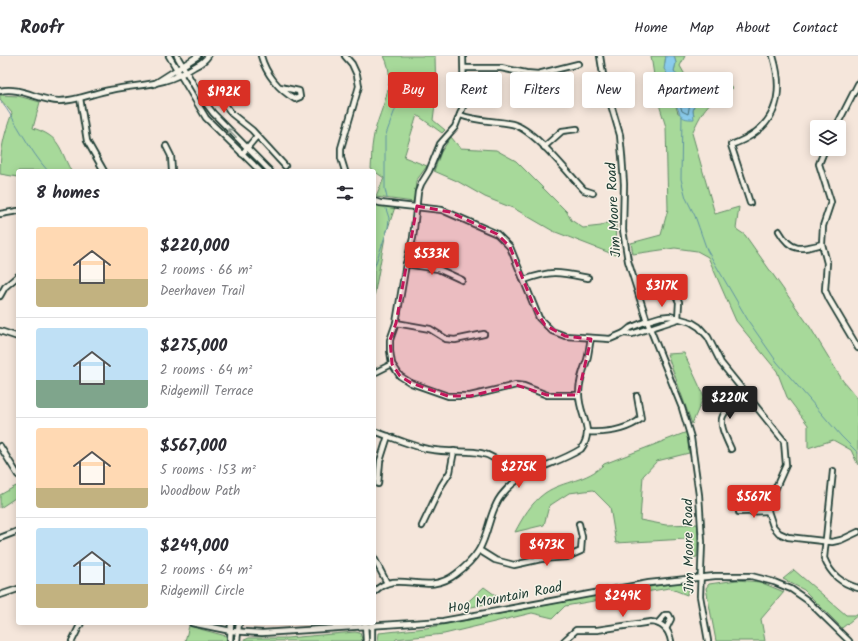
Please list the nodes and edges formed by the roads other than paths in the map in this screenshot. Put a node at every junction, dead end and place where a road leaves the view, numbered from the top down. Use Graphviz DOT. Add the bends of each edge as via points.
graph roads {
  1 [pos="169,56"];
  2 [pos="177,56"];
  3 [pos="198,56"];
  4 [pos="208,56"];
  5 [pos="261,56"];
  6 [pos="345,56"];
  7 [pos="463,56"];
  8 [pos="600,56"];
  9 [pos="773,56"];
  10 [pos="578,64"];
  11 [pos="182,66"];
  12 [pos="464,68"];
  13 [pos="176,69"];
  14 [pos="186,73"];
  15 [pos="180,76"];
  16 [pos="154,84"];
  17 [pos="858,84"];
  18 [pos="280,87"];
  19 [pos="214,89"];
  20 [pos="0,91"];
  21 [pos="80,98"];
  22 [pos="460,115"];
  23 [pos="840,120"];
  24 [pos="577,128"];
  25 [pos="257,136"];
  26 [pos="166,146"];
  27 [pos="544,147"];
  28 [pos="247,148"];
  29 [pos="242,154"];
  30 [pos="823,156"];
  31 [pos="285,166"];
  32 [pos="103,169"];
  33 [pos="172,169"];
  34 [pos="258,169"];
  35 [pos="268,169"];
  36 [pos="344,169"];
  37 [pos="593,192"];
  38 [pos="376,202"];
  39 [pos="750,203"];
  40 [pos="417,206"];
  41 [pos="16,211"];
  42 [pos="0,214"];
  43 [pos="779,230"];
  44 [pos="822,244"];
  45 [pos="406,264"];
  46 [pos="16,278"];
  47 [pos="588,278"];
  48 [pos="462,280"];
  49 [pos="524,280"];
  50 [pos="670,283"];
  51 [pos="0,296"];
  52 [pos="678,319"];
  53 [pos="647,321"];
  54 [pos="396,323"];
  55 [pos="651,328"];
  56 [pos="0,331"];
  57 [pos="484,334"];
  58 [pos="624,334"];
  59 [pos="16,336"];
  60 [pos="590,339"];
  61 [pos="858,348"];
  62 [pos="392,364"];
  63 [pos="376,372"];
  64 [pos="578,395"];
  65 [pos="745,395"];
  66 [pos="637,396"];
  67 [pos="376,432"];
  68 [pos="588,432"];
  69 [pos="388,436"];
  70 [pos="0,446"];
  71 [pos="731,449"];
  72 [pos="454,451"];
  73 [pos="833,471"];
  74 [pos="16,472"];
  75 [pos="516,480"];
  76 [pos="378,484"];
  77 [pos="768,511"];
  78 [pos="739,512"];
  79 [pos="579,524"];
  80 [pos="422,526"];
  81 [pos="16,532"];
  82 [pos="858,532"];
  83 [pos="0,538"];
  84 [pos="824,541"];
  85 [pos="479,550"];
  86 [pos="376,562"];
  87 [pos="700,577"];
  88 [pos="387,582"];
  89 [pos="858,588"];
  90 [pos="376,590"];
  91 [pos="16,591"];
  92 [pos="0,595"];
  93 [pos="658,623"];
  94 [pos="376,624"];
  95 [pos="80,625"];
  96 [pos="202,625"];
  97 [pos="232,625"];
  98 [pos="239,625"];
  99 [pos="365,625"];
  100 [pos="372,625"];
  101 [pos="666,629"];
  102 [pos="231,631"];
  103 [pos="238,632"];
  104 [pos="72,641"];
  105 [pos="230,641"];
  106 [pos="237,641"];
  107 [pos="366,641"];
  108 [pos="372,641"];
  109 [pos="564,641"];
  110 [pos="671,641"];
  111 [pos="708,641"];
  112 [pos="849,641"];
  1 -- 13 [label="street"];
  2 -- 11 [label="street"];
  3 -- 11 [label="street"];
  4 -- 14 [label="street"];
  5 -- 18 [label="street" via="267,72"];
  6 -- 36 [label="street" via="352,64 359,86 341,148"];
  7 -- 12 [label="street"];
  8 -- 53 [label="street, Jim Moore Road" via="604,81 620,135 628,262"];
  9 -- 39 [label="street" via="779,80 776,104 769,118 754,135 731,145"];
  10 -- 12 [label="street" via="538,74 501,68"];
  11 -- 13 [label="street"];
  11 -- 14 [label="street"];
  12 -- 22 [label="street" via="464,104"];
  13 -- 15 [label="street"];
  13 -- 16 [label="street"];
  14 -- 15 [label="street"];
  28 -- 14 [label="street, one-way" via="213,113"];
  15 -- 16 [label="street"];
  15 -- 29 [label="street" via="206,118"];
  16 -- 21 [label="street" via="111,90"];
  17 -- 23 [label="street"];
  19 -- 25 [label="street" via="232,114"];
  20 -- 21 [label="street" via="15,90 58,101"];
  21 -- 32 [label="street" via="87,141"];
  22 -- 27 [label="street" via="476,121 512,124 527,131"];
  22 -- 40 [label="street" via="440,144 421,184"];
  24 -- 27 [label="street" via="562,131"];
  25 -- 28 [label="street"];
  25 -- 31 [label="street"];
  26 -- 33 [label="street" via="171,156"];
  27 -- 37 [label="street" via="584,190"];
  28 -- 29 [label="street"];
  28 -- 35 [label="street"];
  29 -- 34 [label="street"];
  30 -- 44 [label="street" via="820,164 831,202 823,226"];
  38 -- 40 [label="street"];
  40 -- 45 [label="street" via="413,238"];
  40 -- 49 [label="street" via="450,212 497,234 510,247"];
  41 -- 42 [label="street"];
  43 -- 44 [label="street" via="786,243 794,248 804,249"];
  44 -- 61 [label="street" via="827,263 825,290"];
  45 -- 48 [label="street" via="438,269"];
  45 -- 54 [label="street"];
  46 -- 51 [label="street" via="5,287"];
  47 -- 49 [label="street" via="549,272"];
  49 -- 60 [label="street" via="544,325 565,336"];
  50 -- 52 [label="street" via="679,302"];
  52 -- 53 [label="street" via="670,316"];
  52 -- 55 [label="street"];
  52 -- 65 [label="street" via="699,327 708,337 721,363"];
  53 -- 55 [label="street, Jim Moore Road"];
  53 -- 58 [label="street" via="630,328"];
  54 -- 57 [label="street" via="430,329 446,339 455,340"];
  54 -- 62 [label="street" via="390,340"];
  55 -- 58 [label="street"];
  55 -- 87 [label="street, Jim Moore Road" via="691,438 699,495 702,542"];
  56 -- 59 [label="street"];
  58 -- 60 [label="street" via="610,339"];
  60 -- 64 [label="street"];
  62 -- 63 [label="street"];
  62 -- 64 [label="street" via="400,376 411,383 448,396 470,396 516,385 547,395"];
  64 -- 68 [label="street"];
  65 -- 71 [label="street" via="728,408 721,420 723,432"];
  65 -- 77 [label="street" via="778,431 786,451 786,464 771,497"];
  66 -- 68 [label="street" via="641,419 632,426 607,433"];
  67 -- 69 [label="street"];
  68 -- 75 [label="street" via="581,450 532,470"];
  69 -- 72 [label="street" via="429,449"];
  69 -- 76 [label="street" via="380,461"];
  70 -- 74 [label="street"];
  72 -- 75 [label="street" via="489,455 507,468"];
  72 -- 80 [label="street" via="450,472"];
  73 -- 84 [label="street"];
  75 -- 85 [label="street" via="497,502"];
  77 -- 78 [label="street"];
  77 -- 84 [label="street" via="773,526 779,533 788,537"];
  79 -- 85 [label="street" via="582,537 581,551 567,557 514,565 496,560"];
  81 -- 83 [label="street"];
  82 -- 84 [label="street" via="841,540"];
  84 -- 89 [label="street" via="824,558 828,568 835,577"];
  85 -- 88 [label="street" via="455,575 442,582 419,585 402,581"];
  86 -- 88 [label="street"];
  87 -- 94 [label="street, Hog Mountain Road" via="599,591 443,621"];
  87 -- 111 [label="street, Jim Moore Road" via="700,596"];
  87 -- 112 [label="street, Hog Mountain Road" via="751,576 779,584 808,600"];
  88 -- 90 [label="street"];
  91 -- 92 [label="street"];
  93 -- 101 [label="street"];
  93 -- 101 [label="street" via="664,615 669,615 671,619"];
  93 -- 109 [label="street" via="576,630"];
  95 -- 104 [label="street"];
  96 -- 102 [label="street, Hog Mountain Road"];
  97 -- 102 [label="street"];
  98 -- 103 [label="street"];
  99 -- 103 [label="street, Hog Mountain Road" via="290,632"];
  99 -- 107 [label="street"];
  100 -- 108 [label="street"];
  101 -- 110 [label="street"];
  102 -- 103 [label="street, Hog Mountain Road"];
  102 -- 105 [label="street"];
  103 -- 106 [label="street"];
}
